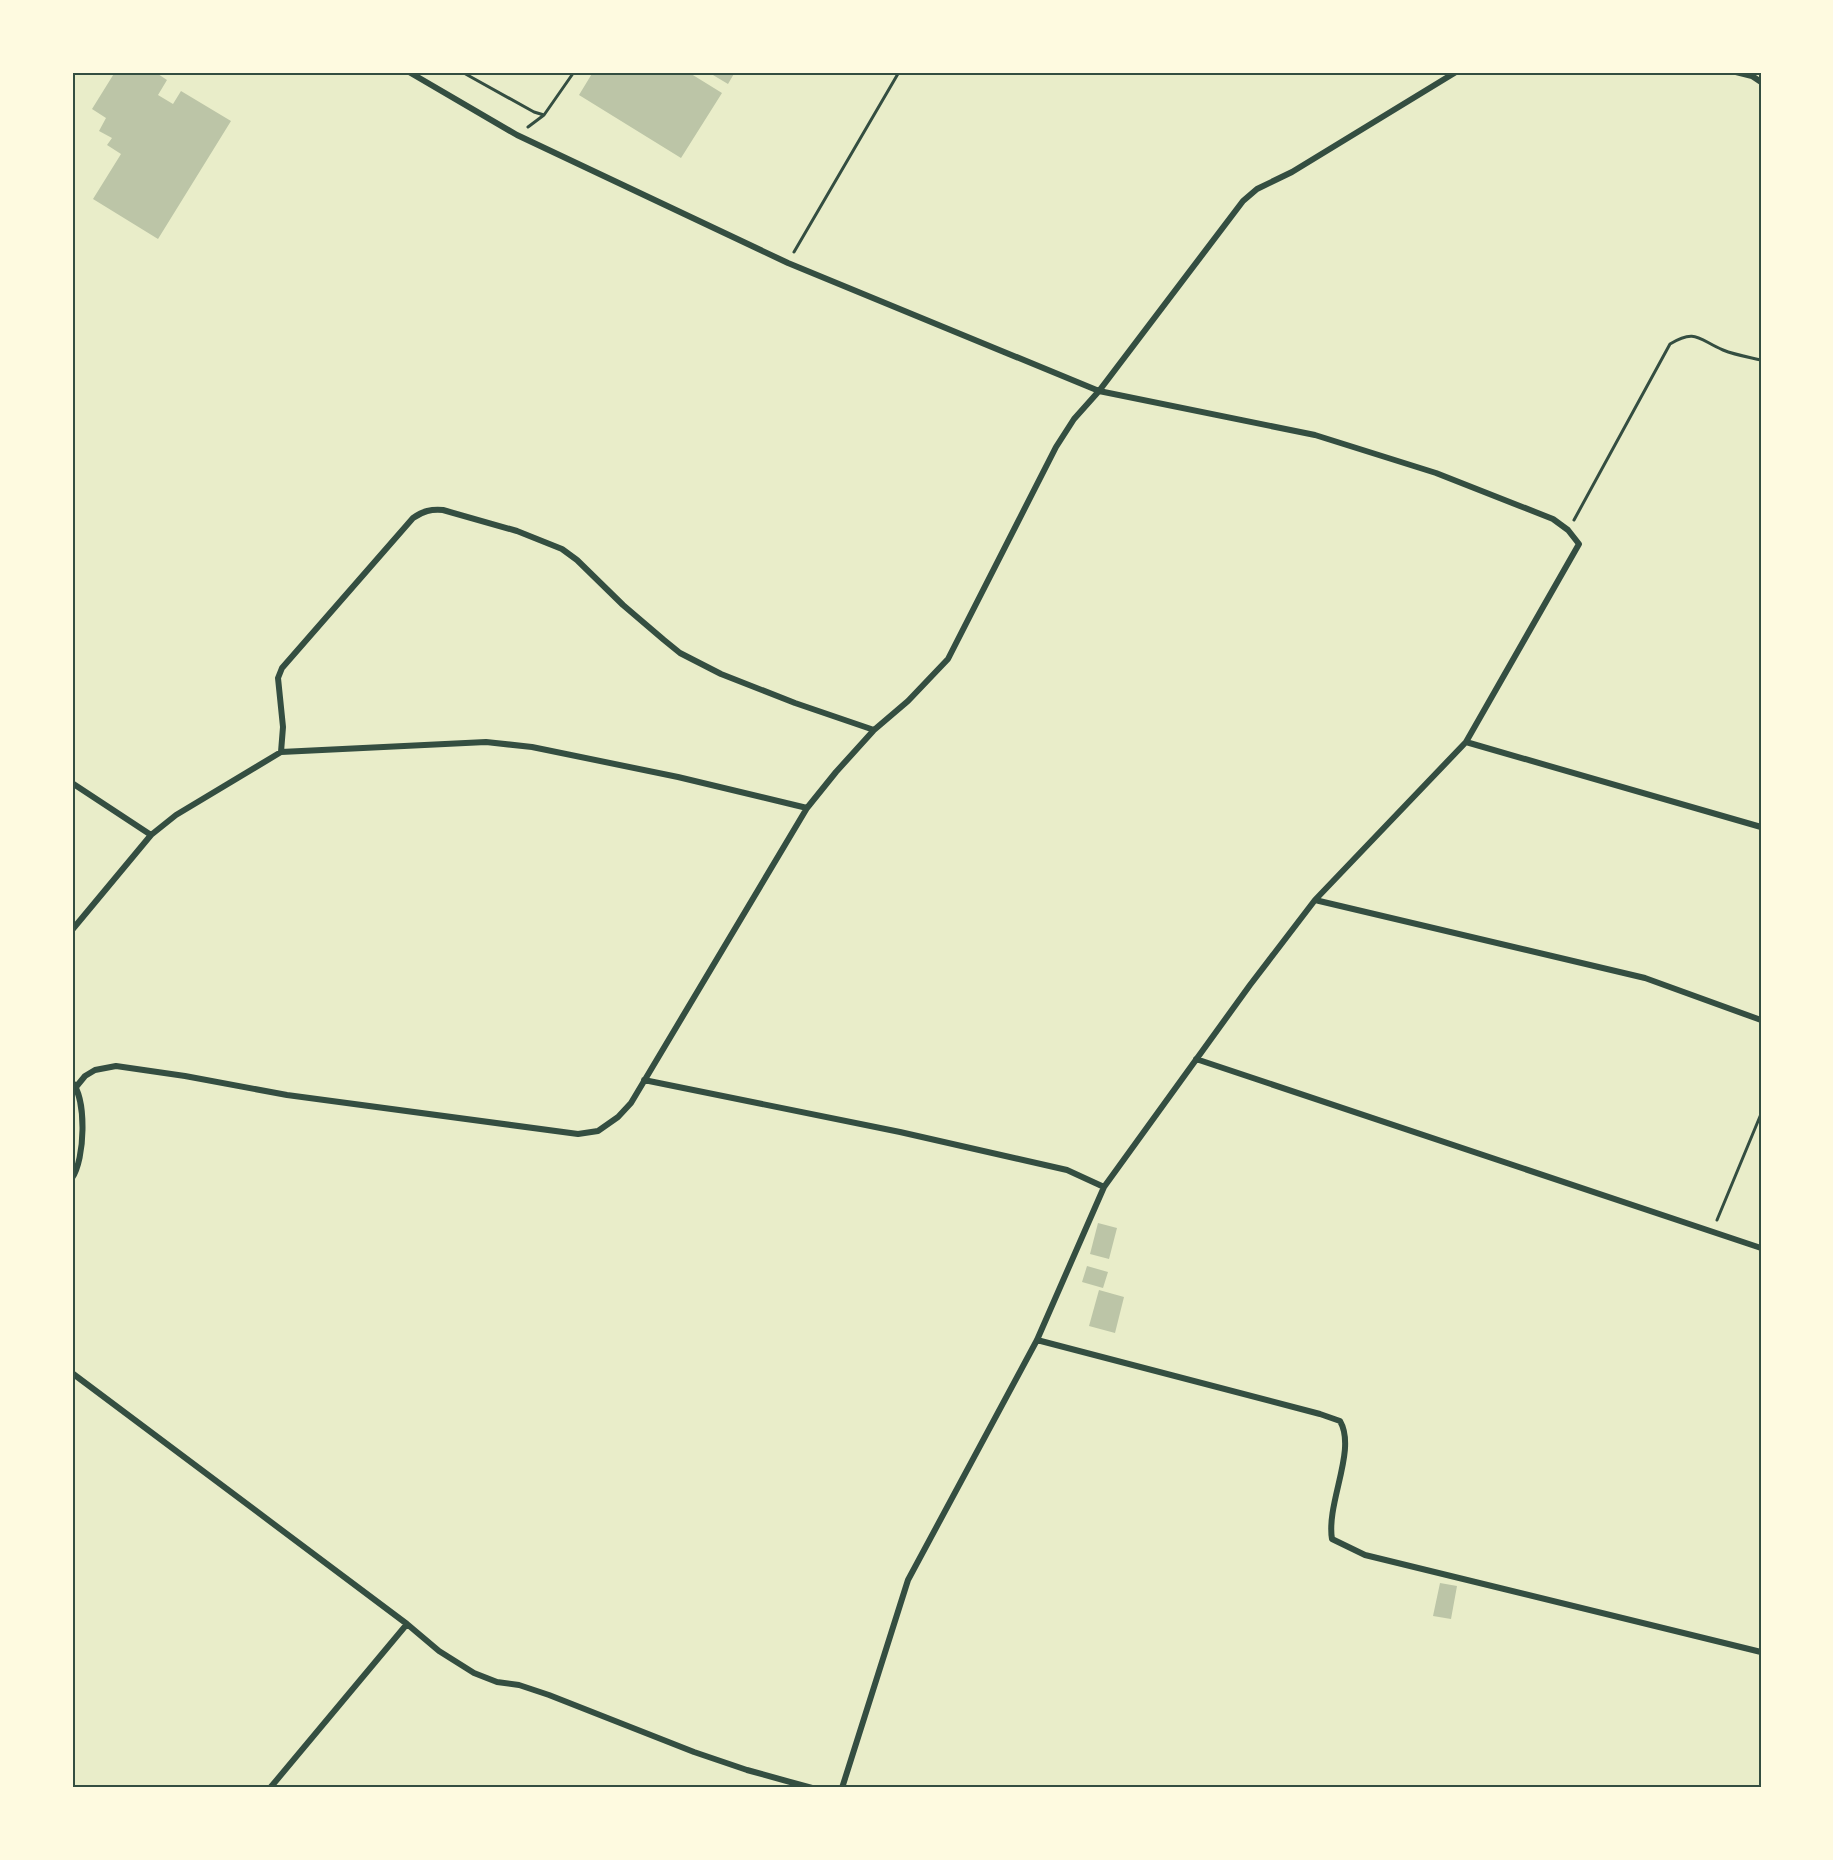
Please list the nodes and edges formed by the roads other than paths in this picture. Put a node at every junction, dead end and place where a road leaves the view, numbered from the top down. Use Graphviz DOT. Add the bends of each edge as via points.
graph roads {
  1 [pos="409,72"];
  2 [pos="1456,72"];
  3 [pos="1736,72"];
  4 [pos="1752,74"];
  5 [pos="1761,82"];
  6 [pos="1099,391"];
  7 [pos="874,730"];
  8 [pos="1466,742"];
  9 [pos="282,752"];
  10 [pos="72,783"];
  11 [pos="807,808"];
  12 [pos="1761,827"];
  13 [pos="151,835"];
  14 [pos="1315,900"];
  15 [pos="72,930"];
  16 [pos="1761,1020"];
  17 [pos="1196,1059"];
  18 [pos="644,1080"];
  19 [pos="74,1084"];
  20 [pos="72,1178"];
  21 [pos="1104,1187"];
  22 [pos="1761,1248"];
  23 [pos="1037,1340"];
  24 [pos="72,1372"];
  25 [pos="407,1624"];
  26 [pos="1761,1652"];
  27 [pos="270,1788"];
  28 [pos="812,1788"];
  29 [pos="842,1788"];
  1 -- 6 [label="street" via="517,135 788,263"];
  2 -- 6 [label="street" via="1292,172 1257,189 1243,201"];
  3 -- 4 [label="street"];
  4 -- 5 [label="street"];
  6 -- 7 [label="street" via="1056,447 948,659"];
  6 -- 8 [label="street" via="1316,435 1436,473 1553,519 1568,530 1579,544"];
  7 -- 9 [label="street" via="721,674 681,653 562,549 517,531 433,510 413,518 282,668 278,678"];
  7 -- 11 [label="street"];
  8 -- 12 [label="street"];
  8 -- 14 [label="street"];
  9 -- 11 [label="street" via="476,742 532,747"];
  9 -- 13 [label="street" via="176,815"];
  10 -- 13 [label="street"];
  11 -- 18 [label="street"];
  13 -- 15 [label="street"];
  14 -- 16 [label="street" via="1645,978"];
  14 -- 17 [label="street"];
  17 -- 21 [label="street"];
  17 -- 22 [label="street"];
  18 -- 19 [label="street" via="618,1117 598,1131 578,1134 287,1095 116,1066 95,1070"];
  18 -- 21 [label="street" via="1067,1170"];
  19 -- 20 [label="street" via="82,1135 80,1159"];
  21 -- 23 [label="street"];
  23 -- 26 [label="street" via="1340,1421 1346,1443 1331,1529 1332,1539 1342,1545 1365,1554"];
  23 -- 29 [label="street" via="908,1580"];
  24 -- 25 [label="street"];
  25 -- 27 [label="street"];
  25 -- 28 [label="street" via="474,1673 549,1695 747,1770"];
}
